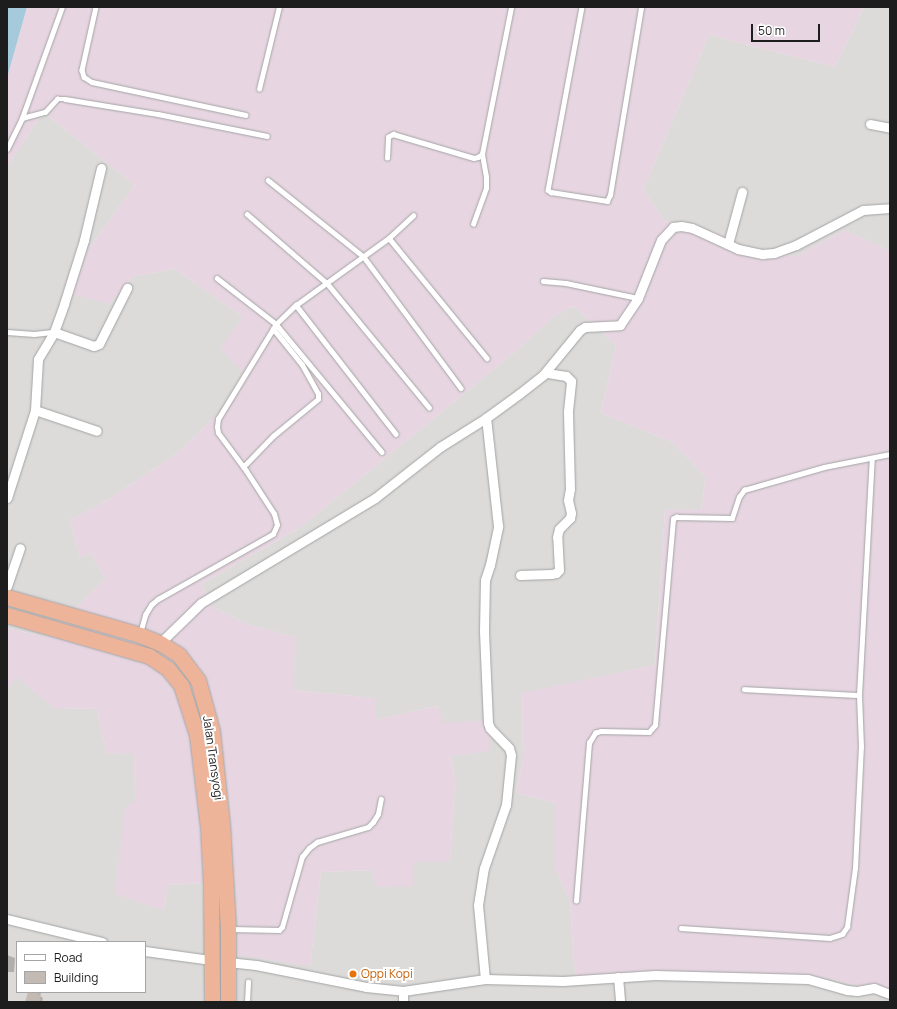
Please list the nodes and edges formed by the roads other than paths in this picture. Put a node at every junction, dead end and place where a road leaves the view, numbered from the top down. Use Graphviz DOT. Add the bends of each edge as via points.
graph roads {
  1 [pos="62,7"];
  2 [pos="96,7"];
  3 [pos="279,7"];
  4 [pos="511,7"];
  5 [pos="582,7"];
  6 [pos="641,7"];
  7 [pos="259,89"];
  8 [pos="246,115"];
  9 [pos="22,118"];
  10 [pos="870,124"];
  11 [pos="890,128"];
  12 [pos="267,136"];
  13 [pos="7,148"];
  14 [pos="482,154"];
  15 [pos="387,158"];
  16 [pos="101,168"];
  17 [pos="268,180"];
  18 [pos="742,192"];
  19 [pos="890,208"];
  20 [pos="247,214"];
  21 [pos="413,216"];
  22 [pos="473,224"];
  23 [pos="389,238"];
  24 [pos="728,244"];
  25 [pos="364,257"];
  26 [pos="216,278"];
  27 [pos="543,281"];
  28 [pos="327,283"];
  29 [pos="127,288"];
  30 [pos="638,298"];
  31 [pos="296,305"];
  32 [pos="276,324"];
  33 [pos="273,329"];
  34 [pos="7,332"];
  35 [pos="54,332"];
  36 [pos="488,358"];
  37 [pos="546,373"];
  38 [pos="461,388"];
  39 [pos="429,407"];
  40 [pos="35,410"];
  41 [pos="486,418"];
  42 [pos="98,431"];
  43 [pos="396,434"];
  44 [pos="382,452"];
  45 [pos="890,454"];
  46 [pos="872,458"];
  47 [pos="243,467"];
  48 [pos="7,498"];
  49 [pos="20,548"];
  50 [pos="520,576"];
  51 [pos="7,586"];
  52 [pos="7,597"];
  53 [pos="7,615"];
  54 [pos="140,635"];
  55 [pos="160,643"];
  56 [pos="744,689"];
  57 [pos="859,695"];
  58 [pos="381,798"];
  59 [pos="576,901"];
  60 [pos="7,920"];
  61 [pos="228,928"];
  62 [pos="681,928"];
  63 [pos="98,941"];
  64 [pos="146,951"];
  65 [pos="211,960"];
  66 [pos="228,962"];
  67 [pos="618,977"];
  68 [pos="485,979"];
  69 [pos="248,982"];
  70 [pos="403,991"];
  71 [pos="890,994"];
  72 [pos="212,1002"];
  73 [pos="228,1002"];
  74 [pos="247,1002"];
  75 [pos="403,1002"];
  76 [pos="620,1002"];
  1 -- 9 [label="lane"];
  2 -- 8 [label="lane" via="82,70 84,77 92,82"];
  3 -- 7 [label="lane"];
  4 -- 14 [label="lane"];
  5 -- 6 [label="lane" via="548,190 607,201"];
  9 -- 12 [label="lane" via="45,112 57,99 65,99 158,114"];
  9 -- 13 [label="lane"];
  10 -- 11 [label="street"];
  14 -- 15 [label="lane" via="474,158 393,134 388,137"];
  14 -- 22 [label="lane" via="486,188"];
  16 -- 35 [label="street" via="84,240"];
  17 -- 25 [label="lane"];
  18 -- 24 [label="street"];
  19 -- 24 [label="street" via="863,210 796,245 774,253 752,254"];
  20 -- 28 [label="lane"];
  21 -- 23 [label="lane"];
  23 -- 25 [label="lane"];
  23 -- 36 [label="lane"];
  24 -- 30 [label="street" via="692,228 673,227 661,240"];
  25 -- 28 [label="lane"];
  25 -- 38 [label="lane"];
  26 -- 32 [label="lane"];
  27 -- 30 [label="lane" via="566,283"];
  28 -- 31 [label="lane"];
  28 -- 39 [label="lane"];
  29 -- 35 [label="street" via="99,344 94,346"];
  30 -- 37 [label="street" via="618,326 586,328 575,334"];
  31 -- 32 [label="lane"];
  31 -- 43 [label="lane"];
  32 -- 33 [label="lane"];
  32 -- 44 [label="lane"];
  33 -- 47 [label="lane" via="217,423 218,433"];
  33 -- 47 [label="lane" via="302,365 318,394 318,399 273,436"];
  34 -- 35 [label="lane"];
  35 -- 40 [label="street" via="38,360"];
  37 -- 41 [label="street"];
  37 -- 50 [label="street" via="566,376 571,381 568,411 568,500 571,513 557,537 559,570 551,574"];
  40 -- 42 [label="street"];
  40 -- 48 [label="street"];
  41 -- 55 [label="street" via="453,438 375,498 201,603"];
  41 -- 68 [label="street" via="498,526 485,580 484,631 488,723 511,755 506,805 484,868 478,906"];
  45 -- 46 [label="lane"];
  46 -- 57 [label="lane"];
  46 -- 59 [label="lane" via="824,467 744,490 732,518 673,519 655,725 649,732 601,731 595,733 589,743"];
  47 -- 54 [label="lane" via="274,514 277,525 273,534 158,599 145,615"];
  49 -- 51 [label="street"];
  52 -- 54 [label="highway, Jalan Transyogi"];
  53 -- 65 [label="highway, Jalan Transyogi" via="148,656 168,669 181,685 196,734 208,828"];
  54 -- 55 [label="highway, Jalan Transyogi"];
  55 -- 61 [label="highway, Jalan Transyogi" via="179,655 198,680 212,731 222,824"];
  56 -- 57 [label="lane"];
  57 -- 62 [label="lane" via="861,748 855,868 847,927 842,934 830,938"];
  58 -- 61 [label="lane" via="378,814 368,827 317,842 302,857 282,927 278,930"];
  60 -- 63 [label="street"];
  61 -- 66 [label="highway, Jalan Transyogi"];
  64 -- 65 [label="street"];
  65 -- 72 [label="highway, Jalan Transyogi"];
  66 -- 70 [label="street" via="256,965 366,987"];
  66 -- 73 [label="highway, Jalan Transyogi"];
  67 -- 68 [label="street" via="563,981"];
  67 -- 71 [label="street" via="656,975 808,979 848,990 874,988"];
  67 -- 76 [label="street"];
  68 -- 70 [label="street"];
  69 -- 74 [label="lane"];
  70 -- 75 [label="street"];
}
